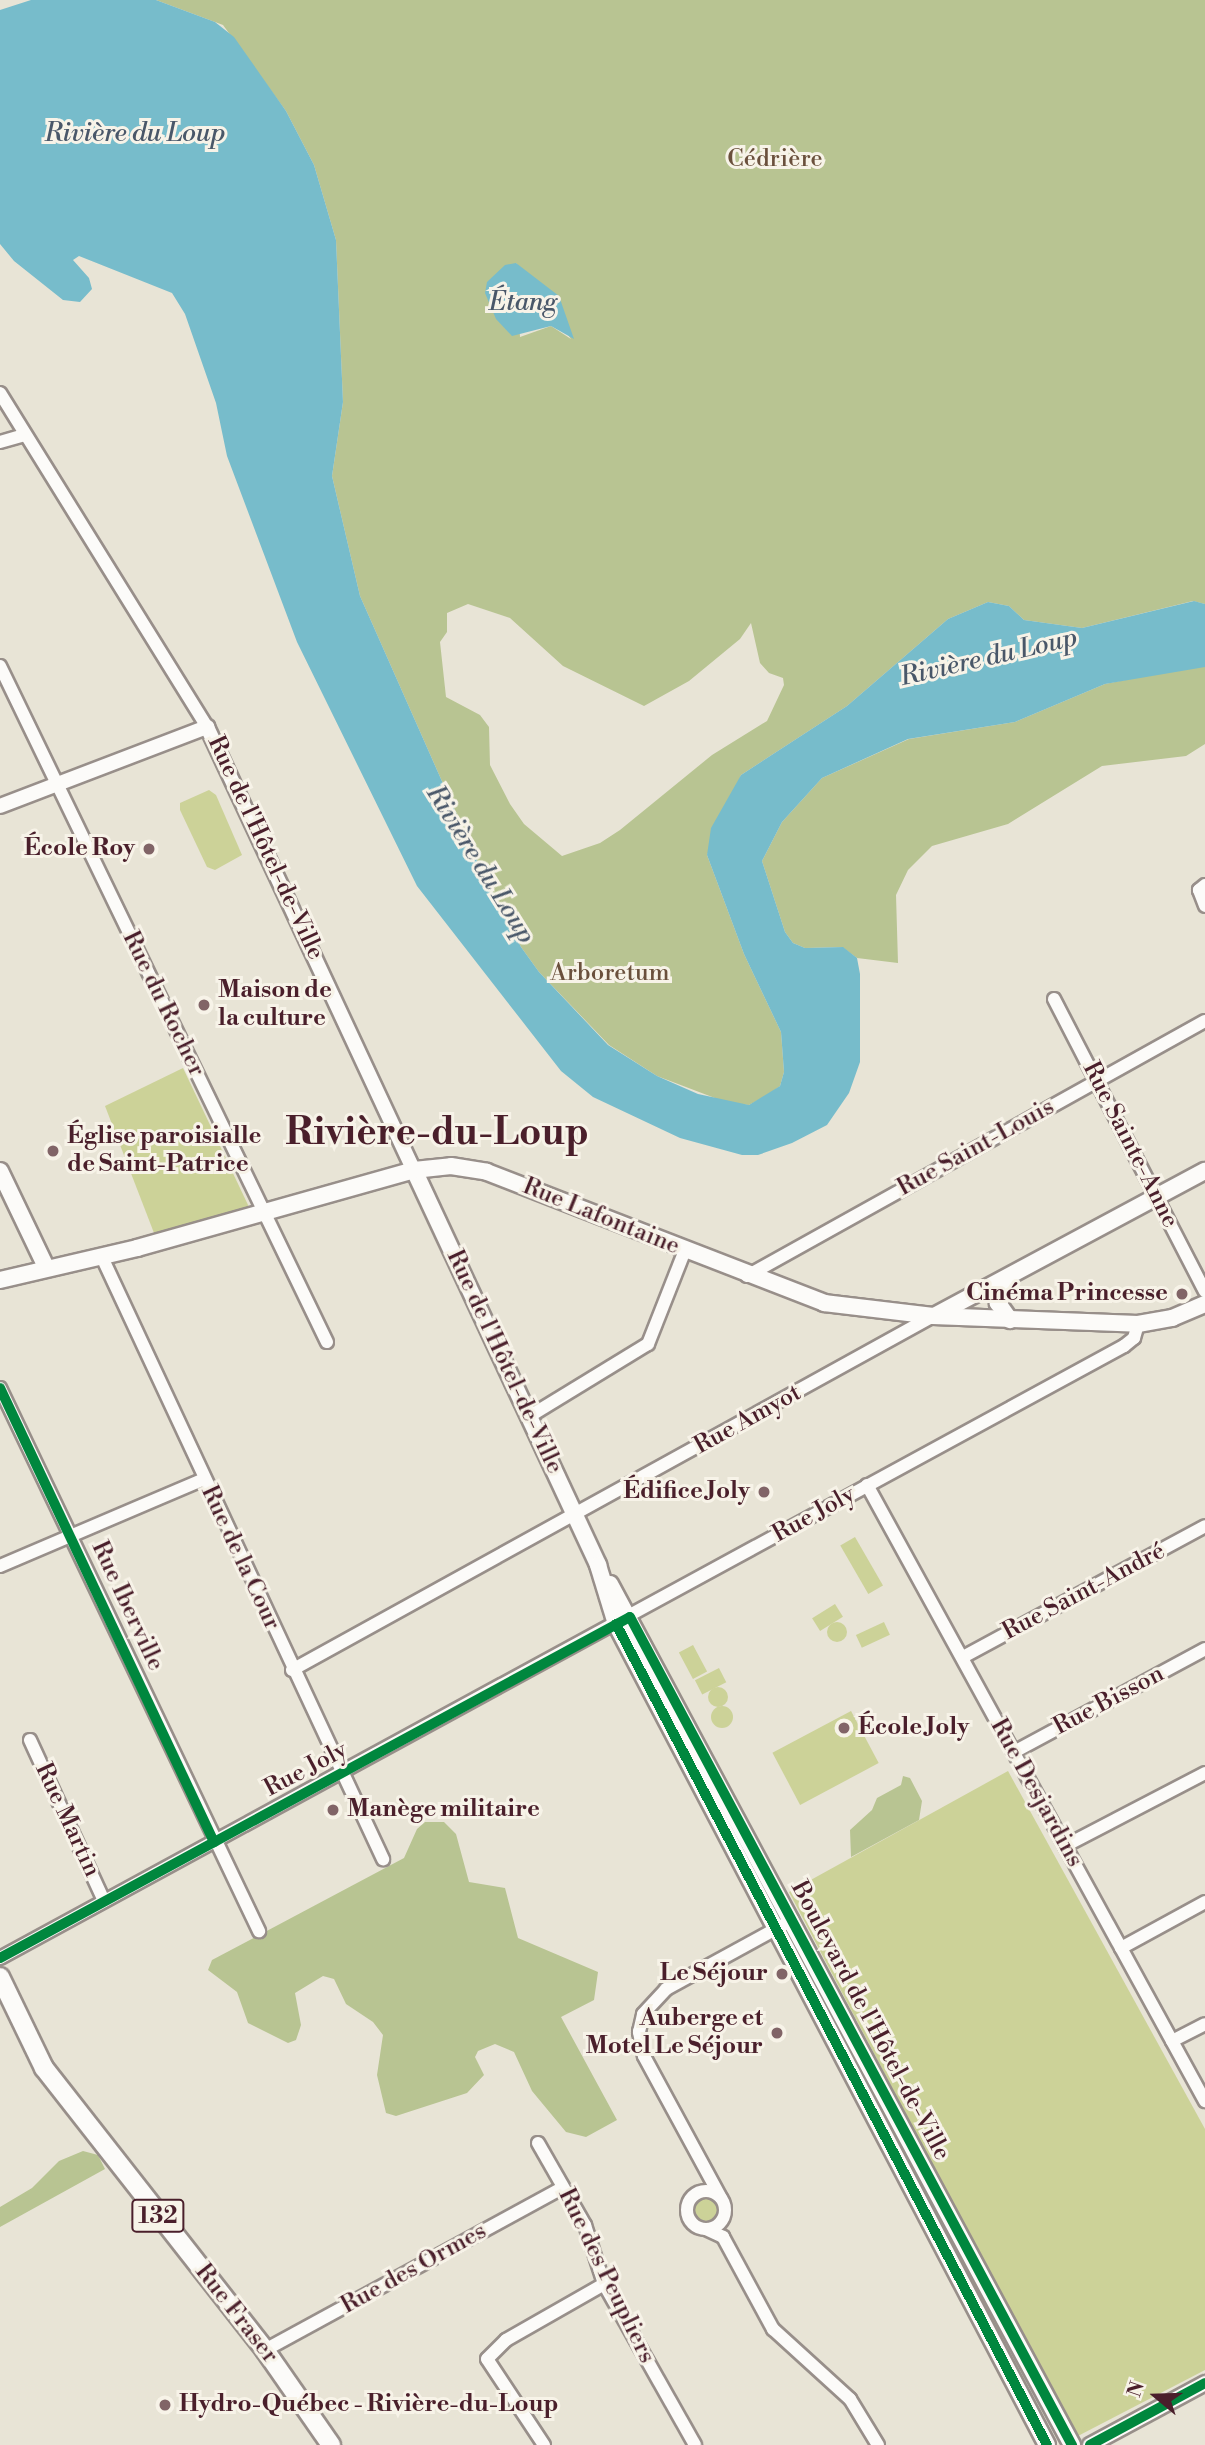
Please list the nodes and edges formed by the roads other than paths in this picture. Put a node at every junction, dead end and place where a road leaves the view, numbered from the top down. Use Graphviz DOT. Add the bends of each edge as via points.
graph roads {
  1 [pos="0,393"];
  2 [pos="24,435"];
  3 [pos="0,442"];
  4 [pos="0,666"];
  5 [pos="207,727"];
  6 [pos="56,783"];
  7 [pos="0,806"];
  8 [pos="1202,887"];
  9 [pos="1205,906"];
  10 [pos="1054,999"];
  11 [pos="1205,1021"];
  12 [pos="1097,1081"];
  13 [pos="414,1170"];
  14 [pos="0,1171"];
  15 [pos="1205,1171"];
  16 [pos="1157,1198"];
  17 [pos="263,1212"];
  18 [pos="685,1251"];
  19 [pos="101,1255"];
  20 [pos="46,1266"];
  21 [pos="747,1276"];
  22 [pos="1007,1279"];
  23 [pos="0,1280"];
  24 [pos="1205,1291"];
  25 [pos="1205,1304"];
  26 [pos="933,1316"];
  27 [pos="1010,1320"];
  28 [pos="1138,1324"];
  29 [pos="327,1342"];
  30 [pos="0,1388"];
  31 [pos="530,1416"];
  32 [pos="204,1479"];
  33 [pos="867,1485"];
  34 [pos="576,1516"];
  35 [pos="1205,1526"];
  36 [pos="71,1536"];
  37 [pos="0,1566"];
  38 [pos="623,1620"];
  39 [pos="1205,1649"];
  40 [pos="963,1657"];
  41 [pos="292,1670"];
  42 [pos="30,1740"];
  43 [pos="1014,1752"];
  44 [pos="1205,1773"];
  45 [pos="341,1776"];
  46 [pos="215,1842"];
  47 [pos="1065,1846"];
  48 [pos="383,1859"];
  49 [pos="104,1901"];
  50 [pos="1205,1902"];
  51 [pos="792,1920"];
  52 [pos="775,1929"];
  53 [pos="259,1931"];
  54 [pos="1121,1948"];
  55 [pos="0,1958"];
  56 [pos="0,1977"];
  57 [pos="1205,2024"];
  58 [pos="1172,2041"];
  59 [pos="1205,2101"];
  60 [pos="538,2143"];
  61 [pos="703,2171"];
  62 [pos="562,2188"];
  63 [pos="693,2195"];
  64 [pos="723,2204"];
  65 [pos="706,2229"];
  66 [pos="727,2246"];
  67 [pos="604,2284"];
  68 [pos="265,2350"];
  69 [pos="1205,2383"];
  70 [pos="331,2445"];
  71 [pos="544,2445"];
  72 [pos="695,2445"];
  73 [pos="877,2445"];
  74 [pos="1046,2445"];
  75 [pos="1072,2445"];
  76 [pos="1090,2445"];
  1 -- 2 [label="street, Rue de l'Hôtel-de-Ville"];
  2 -- 3 [label="street"];
  2 -- 5 [label="street, Rue de l'Hôtel-de-Ville"];
  4 -- 6 [label="street, Rue du Rocher"];
  5 -- 6 [label="street"];
  5 -- 13 [label="street, Rue de l'Hôtel-de-Ville"];
  6 -- 7 [label="street"];
  6 -- 17 [label="street, Rue du Rocher"];
  8 -- 9 [label="street"];
  10 -- 12 [label="street, Rue Sainte-Anne"];
  11 -- 12 [label="street, Rue Saint-Louis"];
  12 -- 16 [label="street, Rue Sainte-Anne"];
  12 -- 21 [label="street, Rue Saint-Louis"];
  13 -- 17 [label="main road, Rue Lafontaine"];
  13 -- 18 [label="main road, Rue Lafontaine" via="451,1166 487,1172"];
  13 -- 31 [label="main road, Rue de l'Hôtel-de-Ville"];
  14 -- 20 [label="main road"];
  15 -- 16 [label="main road, Rue Amyot"];
  16 -- 22 [label="main road, Rue Amyot"];
  16 -- 24 [label="street, Rue Sainte-Anne"];
  17 -- 19 [label="main road, Rue Lafontaine"];
  17 -- 29 [label="street, Rue du Rocher"];
  18 -- 21 [label="main road, Rue Lafontaine"];
  18 -- 31 [label="street" via="648,1344"];
  19 -- 20 [label="main road, Rue Lafontaine"];
  19 -- 32 [label="street, Rue de la Cour"];
  20 -- 23 [label="main road, Rue Lafontaine"];
  21 -- 26 [label="main road, Rue Lafontaine" via="824,1303"];
  22 -- 26 [label="main road, Rue Amyot"];
  22 -- 27 [label="main road" via="998,1303"];
  25 -- 28 [label="main road, Rue Lafontaine" via="1172,1318"];
  26 -- 27 [label="main road, Rue Lafontaine"];
  26 -- 34 [label="street, Rue Amyot"];
  27 -- 28 [label="main road, Rue Lafontaine"];
  28 -- 33 [label="street, Rue Joly" via="1132,1340"];
  30 -- 36 [label="street, Rue Iberville"];
  31 -- 34 [label="main road, Rue de l'Hôtel-de-Ville"];
  32 -- 36 [label="street"];
  32 -- 41 [label="street, Rue de la Cour"];
  33 -- 38 [label="street, Rue Joly"];
  33 -- 40 [label="street, Rue Desjardins"];
  34 -- 38 [label="main road, Boulevard de l'Hôtel-de-Ville"];
  34 -- 41 [label="street, Rue Amyot"];
  35 -- 40 [label="street, Rue Saint-André"];
  36 -- 37 [label="street"];
  36 -- 46 [label="street, Rue Iberville"];
  38 -- 45 [label="street, Rue Joly"];
  38 -- 51 [label="main road, Boulevard de l'Hôtel-de-Ville"];
  38 -- 52 [label="main road, Boulevard de l'Hôtel-de-Ville"];
  39 -- 43 [label="street, Rue Bisson"];
  40 -- 43 [label="street, Rue Desjardins"];
  41 -- 45 [label="street, Rue de la Cour"];
  42 -- 49 [label="street, Rue Martin"];
  43 -- 47 [label="street, Rue Desjardins"];
  44 -- 47 [label="street"];
  45 -- 46 [label="street, Rue Joly"];
  45 -- 48 [label="street, Rue de la Cour"];
  46 -- 49 [label="street, Rue Joly"];
  46 -- 53 [label="street, Rue Iberville"];
  47 -- 54 [label="street, Rue Desjardins"];
  49 -- 55 [label="street, Rue Joly"];
  50 -- 54 [label="street"];
  51 -- 52 [label="street"];
  51 -- 75 [label="main road, Boulevard de l'Hôtel-de-Ville"];
  52 -- 61 [label="street" via="666,1989 643,2014 639,2032 644,2056"];
  52 -- 74 [label="main road, Boulevard de l'Hôtel-de-Ville"];
  54 -- 58 [label="street, Rue Desjardins"];
  56 -- 68 [label="main road, Rue Fraser / 132" via="44,2068"];
  57 -- 58 [label="street"];
  58 -- 59 [label="street, Rue Desjardins"];
  60 -- 62 [label="street, Rue des Peupliers"];
  61 -- 63 [label="street"];
  61 -- 64 [label="street"];
  62 -- 67 [label="street, Rue des Peupliers" via="584,2225"];
  62 -- 68 [label="street, Rue des Ormes"];
  63 -- 64 [label="street" via="704,2190"];
  63 -- 65 [label="street" via="687,2206 689,2219"];
  64 -- 65 [label="street" via="721,2221"];
  64 -- 66 [label="street"];
  65 -- 66 [label="street" via="717,2232"];
  66 -- 73 [label="street" via="773,2329 850,2399"];
  67 -- 71 [label="street" via="506,2340 487,2359"];
  67 -- 72 [label="street, Rue des Peupliers"];
  68 -- 70 [label="main road, Rue Fraser / 132"];
  69 -- 76 [label="street"];
}
